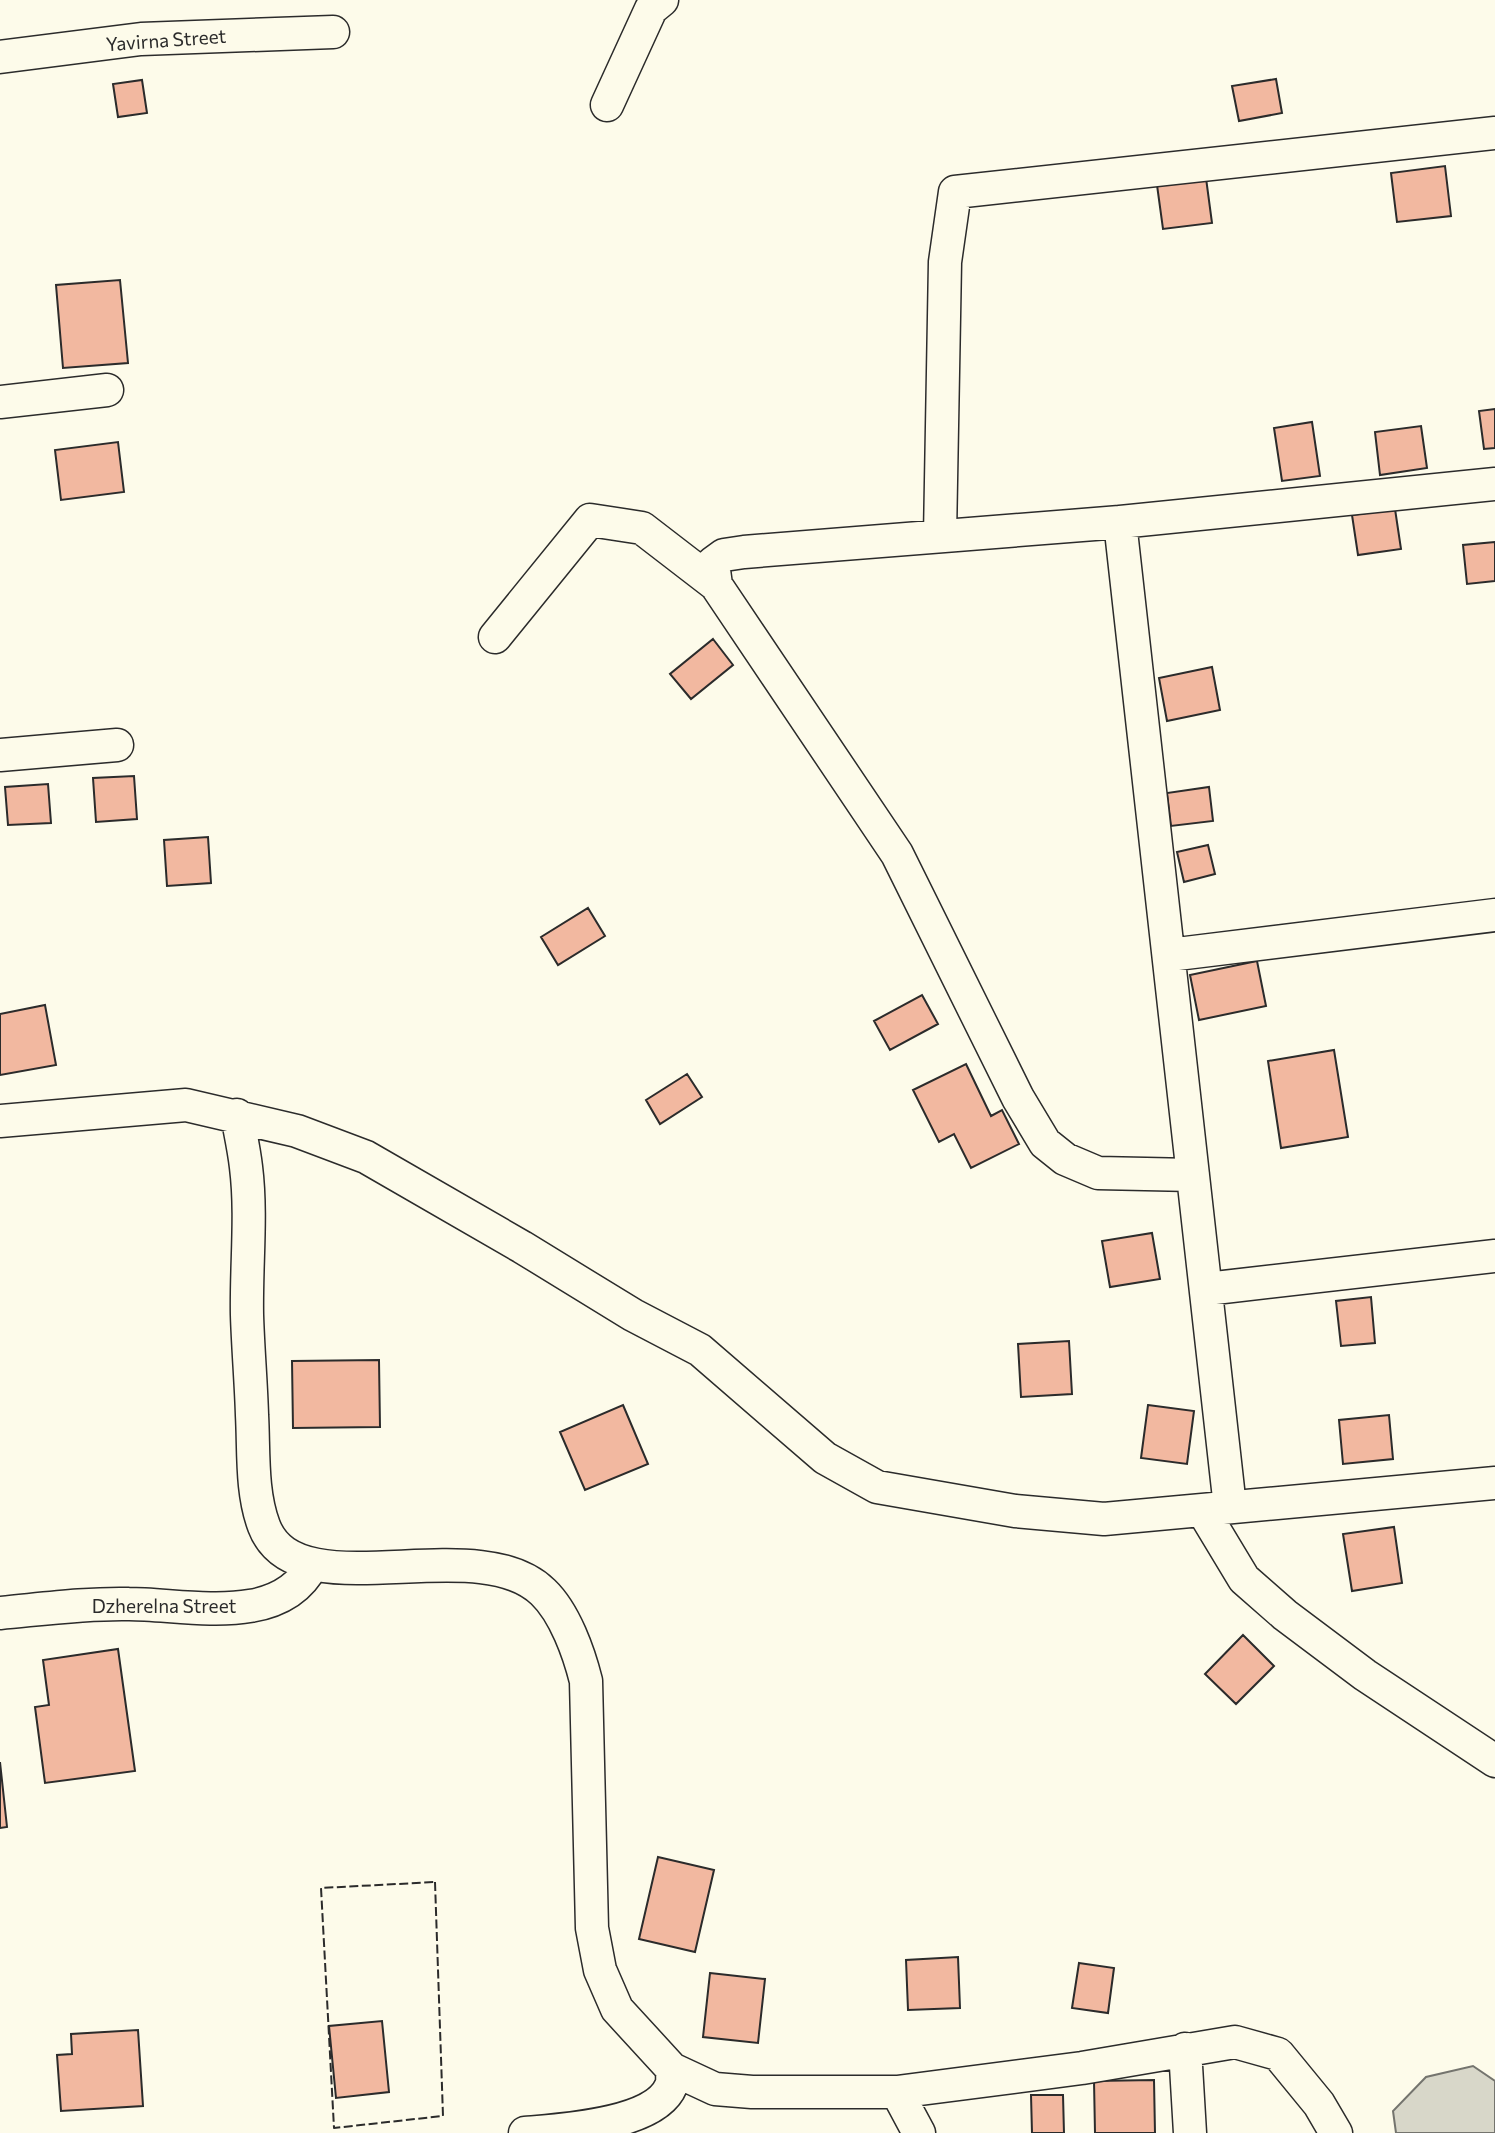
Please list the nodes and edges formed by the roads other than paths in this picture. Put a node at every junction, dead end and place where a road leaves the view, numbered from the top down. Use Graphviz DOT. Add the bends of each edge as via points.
graph roads {
  1 [pos="662,0"];
  2 [pos="333,32"];
  3 [pos="0,57"];
  4 [pos="607,105"];
  5 [pos="1495,133"];
  6 [pos="107,390"];
  7 [pos="0,402"];
  8 [pos="1495,484"];
  9 [pos="1120,522"];
  10 [pos="940,536"];
  11 [pos="716,585"];
  12 [pos="495,637"];
  13 [pos="117,745"];
  14 [pos="0,755"];
  15 [pos="1495,915"];
  16 [pos="1169,955"];
  17 [pos="237,1115"];
  18 [pos="0,1121"];
  19 [pos="1194,1175"];
  20 [pos="1495,1256"];
  21 [pos="1206,1289"];
  22 [pos="1495,1483"];
  23 [pos="1217,1509"];
  24 [pos="312,1564"];
  25 [pos="0,1613"];
  26 [pos="1495,1762"];
  27 [pos="1185,2049"];
  28 [pos="672,2069"];
  29 [pos="897,2092"];
  30 [pos="525,2133"];
  31 [pos="919,2133"];
  32 [pos="1190,2133"];
  33 [pos="1336,2133"];
  1 -- 4 [label="street" via="651,9"];
  2 -- 3 [label="street, Yavirna Street" via="141,39"];
  5 -- 10 [label="street" via="955,192 945,262"];
  6 -- 7 [label="street"];
  8 -- 9 [label="street"];
  9 -- 10 [label="street"];
  9 -- 16 [label="street"];
  10 -- 11 [label="street" via="724,555 713,563"];
  11 -- 12 [label="street" via="642,528 590,520"];
  11 -- 19 [label="street" via="897,855 1045,1143 1065,1159 1097,1172"];
  13 -- 14 [label="street"];
  15 -- 16 [label="street"];
  16 -- 19 [label="street"];
  17 -- 18 [label="street" via="186,1105"];
  17 -- 23 [label="street" via="366,1157 700,1350 825,1458 877,1488 1015,1511 1104,1519"];
  17 -- 24 [label="street" via="247,1169 247,1315 256,1483 264,1527 284,1552"];
  19 -- 21 [label="street"];
  20 -- 21 [label="street"];
  21 -- 23 [label="street"];
  22 -- 23 [label="street"];
  23 -- 26 [label="street" via="1244,1579 1365,1675"];
  24 -- 25 [label="street, Dzherelna Street" via="303,1581 286,1595 231,1609 131,1604"];
  24 -- 28 [label="street" via="343,1570 473,1566 510,1573 543,1592 578,1645 586,1681 592,1928 600,1969 617,2008"];
  27 -- 29 [label="street" via="1082,2068"];
  27 -- 32 [label="street"];
  27 -- 33 [label="street" via="1236,2042 1278,2054"];
  28 -- 29 [label="street" via="715,2089"];
  28 -- 30 [label="street" via="671,2086 656,2103 606,2126"];
  29 -- 31 [label="street"];
}
